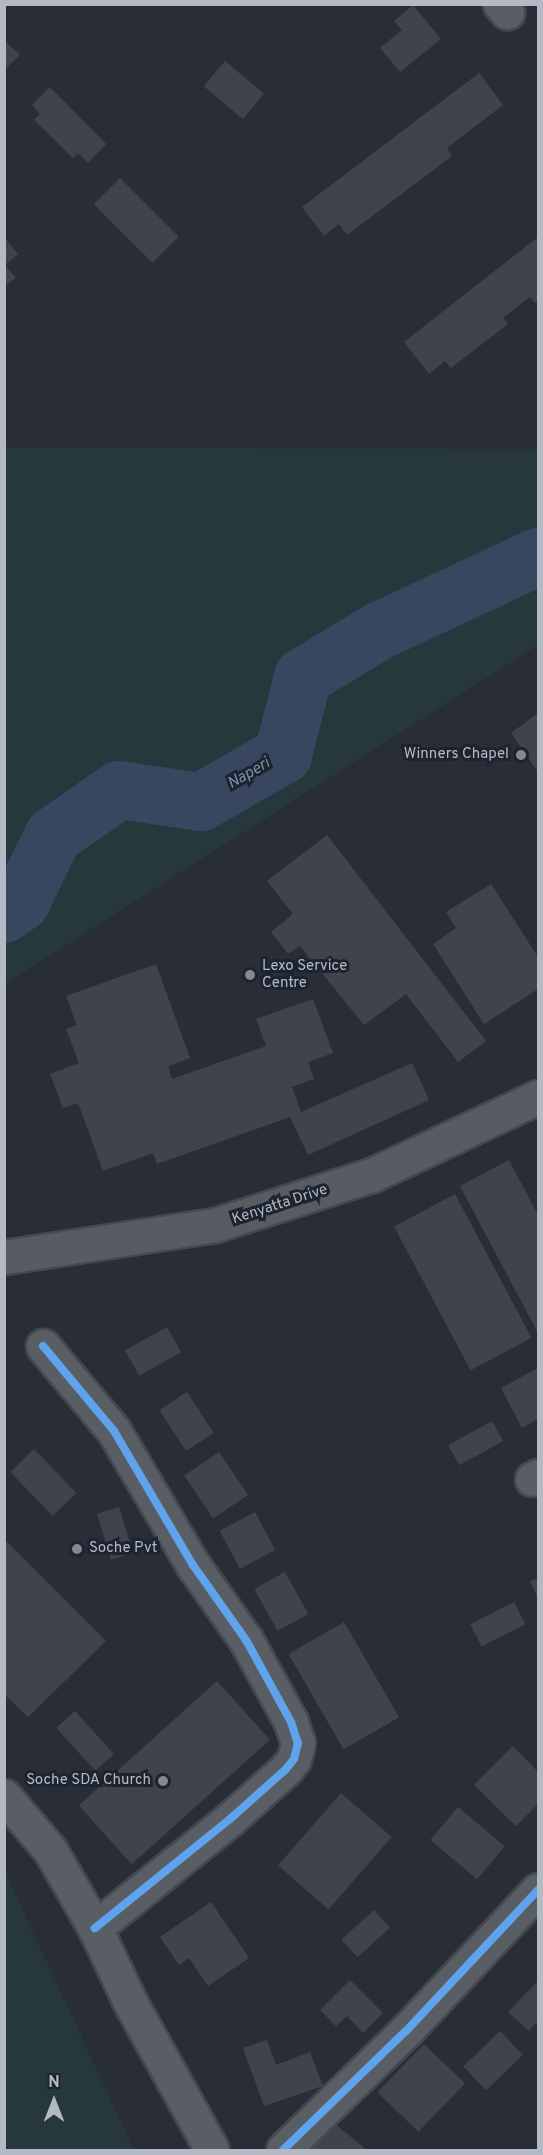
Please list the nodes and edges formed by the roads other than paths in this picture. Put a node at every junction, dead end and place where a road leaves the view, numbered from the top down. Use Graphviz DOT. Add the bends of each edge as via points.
graph roads {
  1 [pos="538,1097"];
  2 [pos="4,1257"];
  3 [pos="43,1346"];
  4 [pos="4,1796"];
  5 [pos="538,1890"];
  6 [pos="95,1928"];
  7 [pos="212,2151"];
  8 [pos="283,2151"];
  1 -- 2 [label="main road, Kenyatta Drive" via="372,1175 215,1225"];
  3 -- 6 [label="street" via="114,1431 193,1565 246,1640 291,1722 298,1743 294,1759 285,1770"];
  4 -- 6 [label="street" via="50,1850"];
  5 -- 8 [label="street" via="406,2031"];
  6 -- 7 [label="street" via="130,2002"];
}
